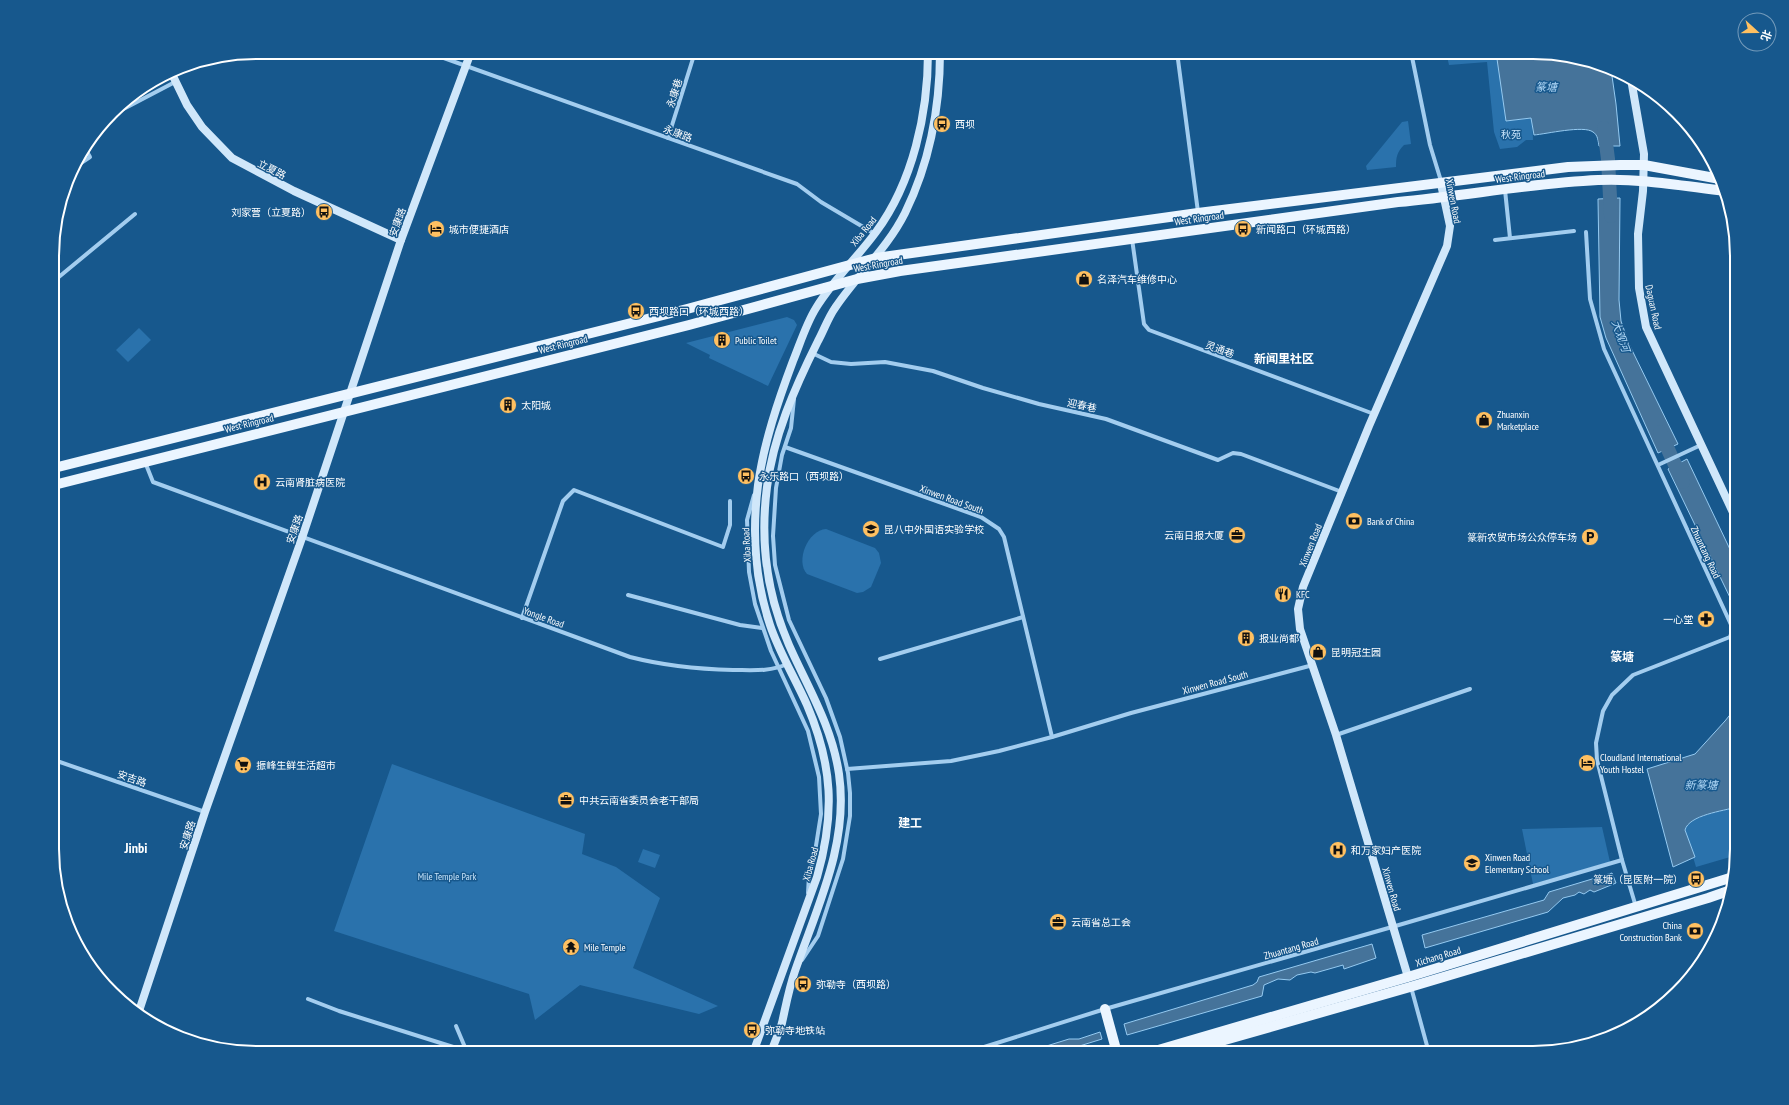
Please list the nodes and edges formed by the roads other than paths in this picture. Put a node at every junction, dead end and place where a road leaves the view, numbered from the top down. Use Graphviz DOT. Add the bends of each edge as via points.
graph roads {
  1 [pos="446,59"];
  2 [pos="468,59"];
  3 [pos="693,59"];
  4 [pos="928,59"];
  5 [pos="940,59"];
  6 [pos="1178,59"];
  7 [pos="1412,59"];
  8 [pos="466,66"];
  9 [pos="173,77"];
  10 [pos="175,82"];
  11 [pos="1632,86"];
  12 [pos="127,107"];
  13 [pos="668,138"];
  14 [pos="88,153"];
  15 [pos="83,162"];
  16 [pos="1644,166"];
  17 [pos="1714,178"];
  18 [pos="1643,181"];
  19 [pos="1442,184"];
  20 [pos="1505,190"];
  21 [pos="1719,190"];
  22 [pos="1445,198"];
  23 [pos="134,214"];
  24 [pos="1198,214"];
  25 [pos="1574,231"];
  26 [pos="1586,232"];
  27 [pos="875,234"];
  28 [pos="1510,238"];
  29 [pos="1132,239"];
  30 [pos="401,240"];
  31 [pos="1494,240"];
  32 [pos="876,258"];
  33 [pos="849,264"];
  34 [pos="59,277"];
  35 [pos="857,279"];
  36 [pos="832,286"];
  37 [pos="812,353"];
  38 [pos="795,391"];
  39 [pos="350,393"];
  40 [pos="344,411"];
  41 [pos="1374,414"];
  42 [pos="1701,445"];
  43 [pos="784,447"];
  44 [pos="145,462"];
  45 [pos="1658,465"];
  46 [pos="59,467"];
  47 [pos="760,473"];
  48 [pos="59,484"];
  49 [pos="1342,492"];
  50 [pos="730,501"];
  51 [pos="1730,505"];
  52 [pos="302,538"];
  53 [pos="628,595"];
  54 [pos="1023,617"];
  55 [pos="522,618"];
  56 [pos="1730,622"];
  57 [pos="762,628"];
  58 [pos="1730,637"];
  59 [pos="880,659"];
  60 [pos="1313,665"];
  61 [pos="784,666"];
  62 [pos="1470,689"];
  63 [pos="1336,735"];
  64 [pos="1052,737"];
  65 [pos="59,762"];
  66 [pos="847,769"];
  67 [pos="206,812"];
  68 [pos="1622,860"];
  69 [pos="1727,879"];
  70 [pos="1725,892"];
  71 [pos="1636,907"];
  72 [pos="1392,927"];
  73 [pos="796,970"];
  74 [pos="1409,982"];
  75 [pos="308,999"];
  76 [pos="140,1008"];
  77 [pos="1105,1009"];
  78 [pos="456,1026"];
  79 [pos="448,1046"];
  80 [pos="464,1046"];
  81 [pos="756,1046"];
  82 [pos="774,1046"];
  83 [pos="987,1046"];
  84 [pos="1115,1046"];
  85 [pos="1174,1046"];
  86 [pos="1202,1046"];
  87 [pos="1427,1046"];
  1 -- 8 [label="street"];
  2 -- 8 [label="main road, 安康路"];
  3 -- 13 [label="street, 永康巷"];
  4 -- 27 [label="main road, Xiba Road" via="923,113 911,161 892,210"];
  5 -- 32 [label="main road, Xiba Road" via="934,123 920,173 905,213"];
  6 -- 24 [label="street"];
  7 -- 19 [label="street, Xinwen Road" via="1430,145"];
  8 -- 13 [label="street, 永康路"];
  8 -- 30 [label="main road, 安康路"];
  9 -- 10 [label="main road, 立夏路"];
  10 -- 12 [label="street"];
  10 -- 30 [label="main road, 立夏路" via="202,126 232,158 294,191"];
  11 -- 16 [label="main road, Daguan Road"];
  13 -- 27 [label="street, 永康路" via="797,184 821,202"];
  14 -- 15 [label="street" via="90,157"];
  16 -- 17 [label="main road, West Ringroad"];
  16 -- 18 [label="main road, Daguan Road"];
  16 -- 19 [label="main road, West Ringroad" via="1568,167"];
  18 -- 20 [label="main road, West Ringroad" via="1598,180"];
  18 -- 21 [label="main road, West Ringroad"];
  18 -- 42 [label="main road, Daguan Road" via="1638,234 1639,280 1646,327"];
  19 -- 22 [label="main road, Xinwen Road"];
  19 -- 24 [label="main road, West Ringroad"];
  20 -- 22 [label="main road, West Ringroad"];
  20 -- 28 [label="street"];
  22 -- 29 [label="main road, West Ringroad" via="1398,202"];
  22 -- 41 [label="main road, Xinwen Road" via="1450,226 1447,246"];
  23 -- 34 [label="street"];
  24 -- 32 [label="main road, West Ringroad"];
  25 -- 28 [label="street"];
  26 -- 45 [label="street, Zhuantang Road" via="1590,299 1604,349"];
  27 -- 33 [label="main road, Xiba Road"];
  28 -- 31 [label="street"];
  29 -- 35 [label="main road, West Ringroad"];
  29 -- 41 [label="street, 灵通巷" via="1144,324 1149,330"];
  30 -- 39 [label="main road, 安康路"];
  32 -- 33 [label="main road, West Ringroad"];
  32 -- 35 [label="main road, Xiba Road"];
  33 -- 36 [label="main road, Xiba Road"];
  33 -- 39 [label="main road, West Ringroad" via="687,309"];
  35 -- 36 [label="main road, West Ringroad"];
  35 -- 37 [label="main road, Xiba Road" via="834,310"];
  36 -- 40 [label="main road, West Ringroad" via="689,325"];
  36 -- 47 [label="main road, Xiba Road" via="816,309 790,371 772,421"];
  37 -- 38 [label="main road, Xiba Road"];
  37 -- 49 [label="street, 迎春巷" via="831,362 885,362 933,371 1040,404 1106,419 1218,460 1233,453 1241,454"];
  38 -- 43 [label="street" via="791,428"];
  38 -- 73 [label="main road, Xiba Road" via="773,453 767,487 764,536 766,566 780,624 817,702 831,740 839,774 841,801 834,856"];
  39 -- 40 [label="main road, 安康路"];
  39 -- 46 [label="main road, West Ringroad"];
  40 -- 44 [label="main road, West Ringroad"];
  40 -- 52 [label="main road, 安康路"];
  41 -- 49 [label="main road, Xinwen Road"];
  42 -- 45 [label="street"];
  42 -- 51 [label="main road, Daguan Road"];
  43 -- 54 [label="street, Xinwen Road South" via="992,523 1004,537"];
  43 -- 66 [label="street" via="776,488 773,536 775,565 789,620 826,698 840,737"];
  44 -- 48 [label="main road, West Ringroad"];
  44 -- 52 [label="street, Yongle Road" via="153,482"];
  45 -- 56 [label="street, Zhuantang Road"];
  47 -- 57 [label="street" via="746,520 749,572"];
  47 -- 61 [label="main road, Xiba Road" via="755,518 757,571 763,602"];
  49 -- 60 [label="main road, Xinwen Road" via="1303,587 1298,608 1300,629"];
  50 -- 55 [label="street" via="730,525 723,547 574,490 563,501"];
  52 -- 55 [label="street, Yongle Road"];
  52 -- 67 [label="main road, 安康路"];
  53 -- 57 [label="street" via="740,625"];
  54 -- 59 [label="street"];
  54 -- 64 [label="street, Xinwen Road South"];
  55 -- 61 [label="street, Yongle Road" via="630,657 659,664 707,669 760,670"];
  57 -- 61 [label="street"];
  58 -- 68 [label="street, Zhuantang Road" via="1633,676 1612,695 1603,711 1596,743 1597,760"];
  60 -- 63 [label="main road, Xinwen Road"];
  60 -- 64 [label="street, Xinwen Road South" via="1131,713"];
  61 -- 81 [label="main road, Xiba Road" via="816,728 825,759 830,815 824,854 808,904"];
  62 -- 63 [label="street"];
  63 -- 72 [label="main road, Xinwen Road"];
  64 -- 66 [label="street, Xinwen Road South" via="951,760"];
  65 -- 67 [label="street, 安吉路"];
  66 -- 73 [label="street" via="850,816 843,859 818,936"];
  67 -- 76 [label="main road, 安康路"];
  68 -- 71 [label="street, Zhuantang Road"];
  68 -- 72 [label="street, Zhuantang Road"];
  69 -- 71 [label="main road, Xichang Road"];
  70 -- 74 [label="main road, Xichang Road"];
  71 -- 74 [label="main road, Xichang Road"];
  72 -- 74 [label="main road, Xinwen Road"];
  72 -- 77 [label="street, Zhuantang Road"];
  73 -- 82 [label="main road, Xiba Road"];
  74 -- 85 [label="main road, Xichang Road"];
  74 -- 86 [label="main road, Xichang Road"];
  74 -- 87 [label="street, Xinwen Road"];
  75 -- 79 [label="street"];
  77 -- 83 [label="street, Zhuantang Road"];
  77 -- 84 [label="main road"];
  78 -- 80 [label="street"];
}
